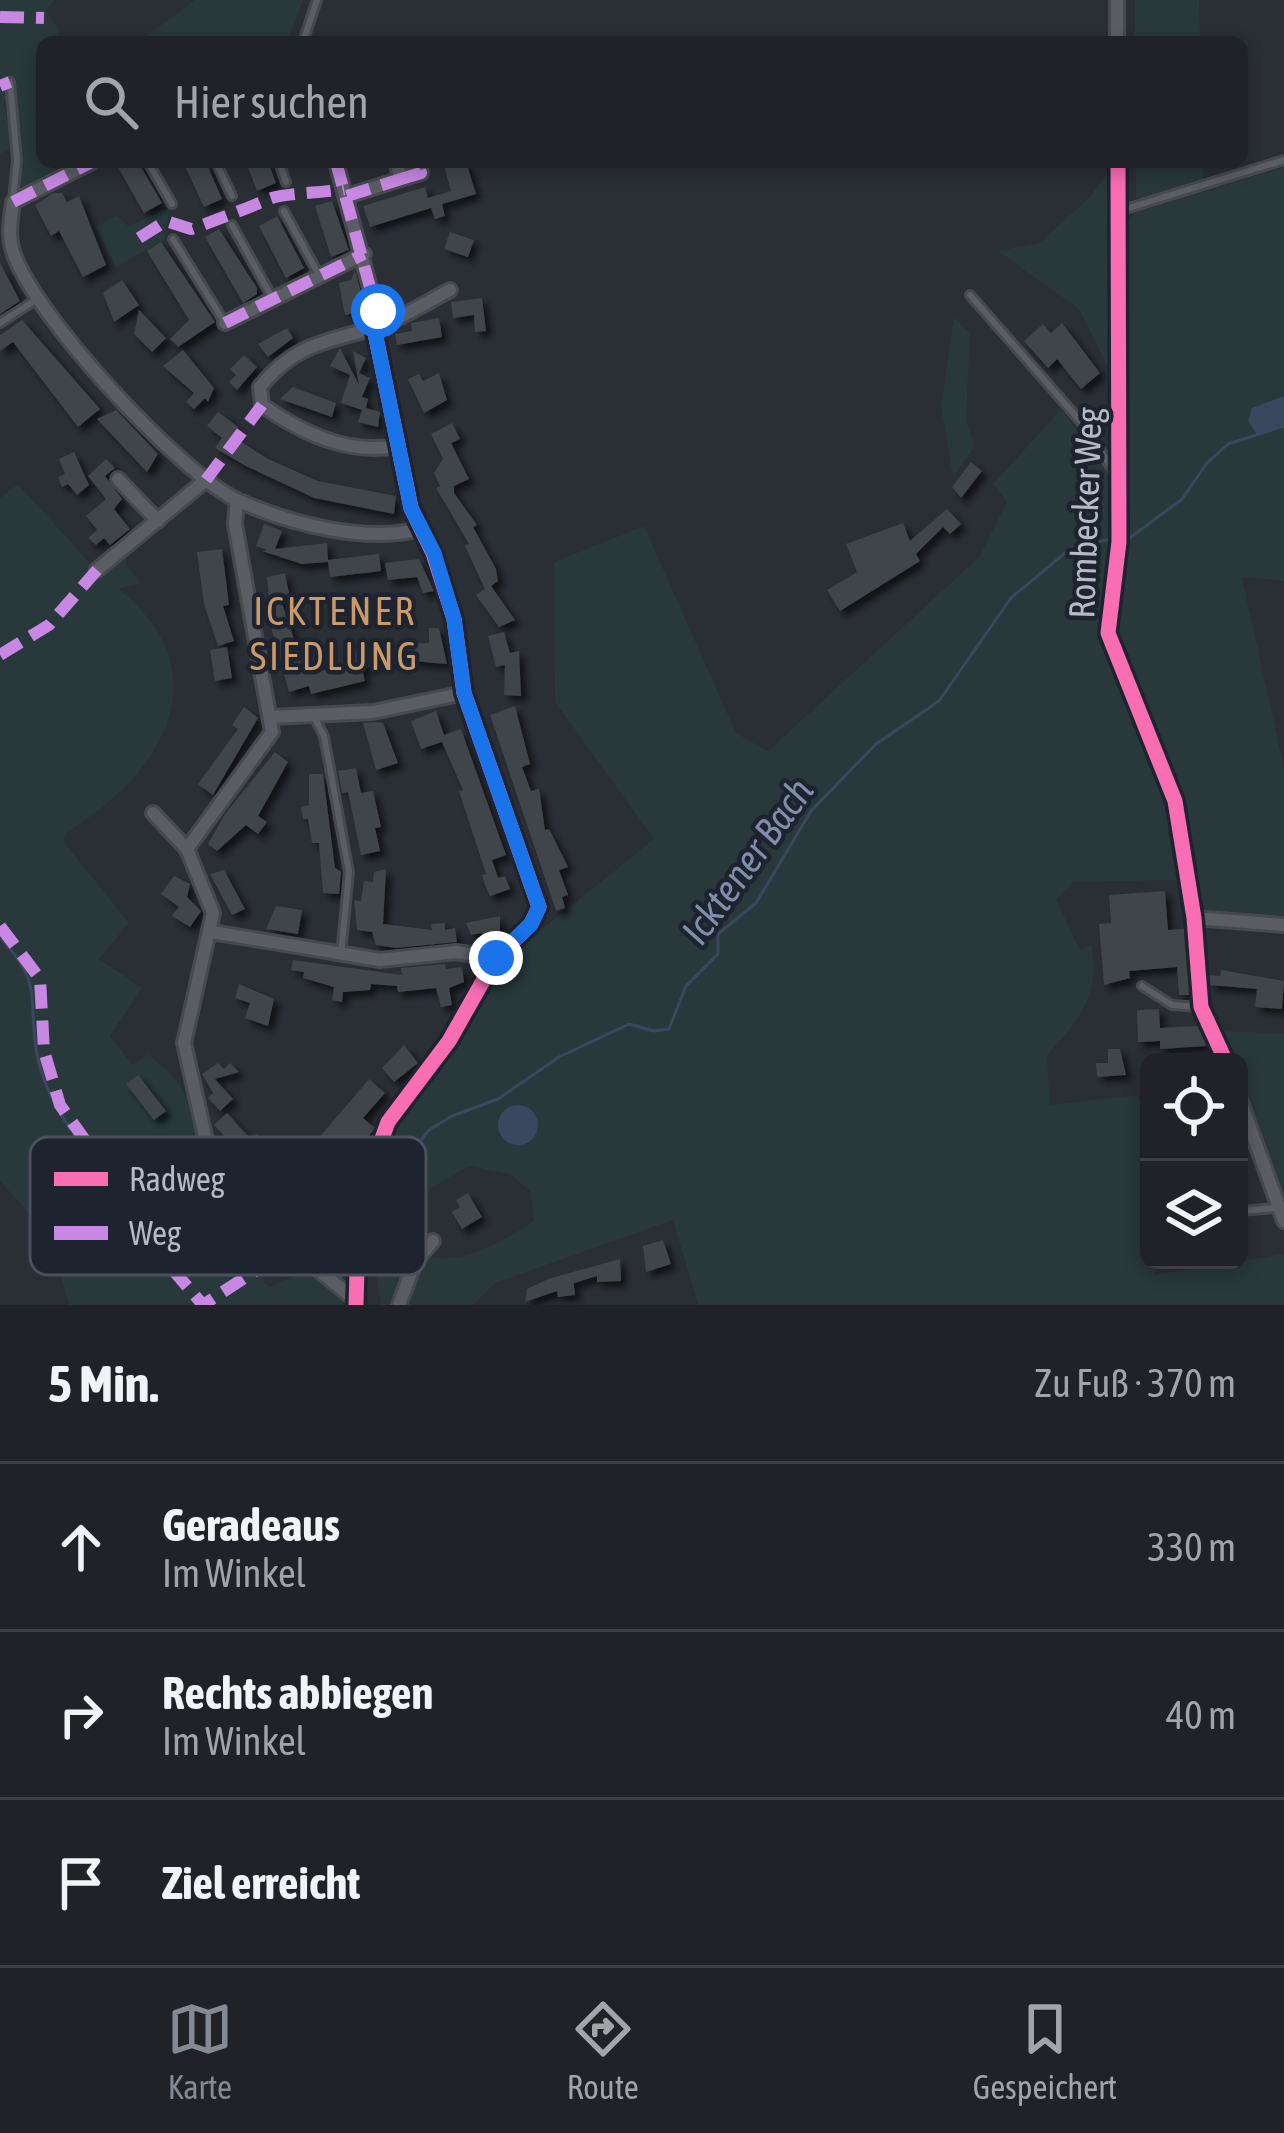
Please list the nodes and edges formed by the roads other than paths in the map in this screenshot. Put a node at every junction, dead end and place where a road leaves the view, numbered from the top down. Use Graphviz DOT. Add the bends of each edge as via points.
graph roads {
  1 [pos="317,0"];
  2 [pos="1117,0"];
  3 [pos="305,36"];
  4 [pos="1117,36"];
  5 [pos="10,82"];
  6 [pos="1284,160"];
  7 [pos="80,168"];
  8 [pos="151,168"];
  9 [pos="219,168"];
  10 [pos="281,168"];
  11 [pos="338,168"];
  12 [pos="398,168"];
  13 [pos="420,168"];
  14 [pos="1118,168"];
  15 [pos="401,179"];
  16 [pos="286,182"];
  17 [pos="232,196"];
  18 [pos="346,196"];
  19 [pos="13,202"];
  20 [pos="172,204"];
  21 [pos="1119,211"];
  22 [pos="284,212"];
  23 [pos="232,225"];
  24 [pos="173,239"];
  25 [pos="364,254"];
  26 [pos="320,277"];
  27 [pos="441,289"];
  28 [pos="970,295"];
  29 [pos="39,298"];
  30 [pos="273,299"];
  31 [pos="0,323"];
  32 [pos="225,323"];
  33 [pos="377,326"];
  34 [pos="398,446"];
  35 [pos="118,479"];
  36 [pos="206,480"];
  37 [pos="1120,483"];
  38 [pos="237,500"];
  39 [pos="158,521"];
  40 [pos="420,530"];
  41 [pos="97,570"];
  42 [pos="464,693"];
  43 [pos="272,717"];
  44 [pos="315,718"];
  45 [pos="153,813"];
  46 [pos="187,849"];
  47 [pos="1194,917"];
  48 [pos="1284,925"];
  49 [pos="212,932"];
  50 [pos="340,955"];
  51 [pos="496,958"];
  52 [pos="1142,986"];
  53 [pos="1201,1007"];
  54 [pos="1222,1053"];
  55 [pos="1248,1121"];
  56 [pos="205,1137"];
  57 [pos="382,1137"];
  58 [pos="1248,1212"];
  59 [pos="1282,1214"];
  60 [pos="433,1240"];
  61 [pos="426,1249"];
  62 [pos="325,1275"];
  63 [pos="410,1275"];
  64 [pos="355,1302"];
  65 [pos="399,1305"];
  1 -- 3 [label="lane"];
  2 -- 4 [label="street"];
  5 -- 19 [label="lane"];
  6 -- 21 [label="lane"];
  7 -- 19 [label="street"];
  8 -- 20 [label="lane"];
  9 -- 17 [label="lane"];
  10 -- 16 [label="lane"];
  11 -- 18 [label="street"];
  12 -- 15 [label="street"];
  13 -- 15 [label="street"];
  14 -- 21 [label="street, Rombecker Weg"];
  15 -- 18 [label="street"];
  18 -- 25 [label="street"];
  19 -- 29 [label="street" via="12,249"];
  21 -- 37 [label="street, Rombecker Weg"];
  22 -- 26 [label="lane"];
  23 -- 30 [label="lane"];
  24 -- 32 [label="lane"];
  25 -- 26 [label="street"];
  25 -- 33 [label="street"];
  26 -- 30 [label="street"];
  27 -- 33 [label="street"];
  28 -- 37 [label="lane" via="1088,430"];
  29 -- 31 [label="lane"];
  29 -- 36 [label="street" via="74,347"];
  30 -- 32 [label="street"];
  33 -- 34 [label="street"];
  33 -- 34 [label="street" via="289,358 257,397 315,436 360,448"];
  34 -- 40 [label="street"];
  35 -- 39 [label="street"];
  36 -- 38 [label="street"];
  36 -- 39 [label="street"];
  37 -- 47 [label="street, Rombecker Weg" via="1108,633 1175,802"];
  38 -- 40 [label="street" via="335,529"];
  38 -- 43 [label="street"];
  39 -- 41 [label="street"];
  40 -- 42 [label="street" via="454,619"];
  42 -- 44 [label="street"];
  42 -- 51 [label="street" via="539,907"];
  43 -- 44 [label="street"];
  43 -- 46 [label="street" via="272,732"];
  44 -- 50 [label="lane" via="350,872"];
  45 -- 46 [label="street"];
  46 -- 49 [label="street" via="213,913"];
  47 -- 48 [label="street"];
  47 -- 53 [label="street, Rombecker Weg"];
  49 -- 50 [label="street"];
  49 -- 56 [label="street" via="184,1042"];
  50 -- 51 [label="street"];
  51 -- 57 [label="street"];
  52 -- 53 [label="lane" via="1172,1006"];
  53 -- 54 [label="street, Rombecker Weg"];
  55 -- 59 [label="street"];
  58 -- 59 [label="lane"];
  60 -- 61 [label="street"];
  62 -- 64 [label="street"];
  63 -- 65 [label="street"];
}
